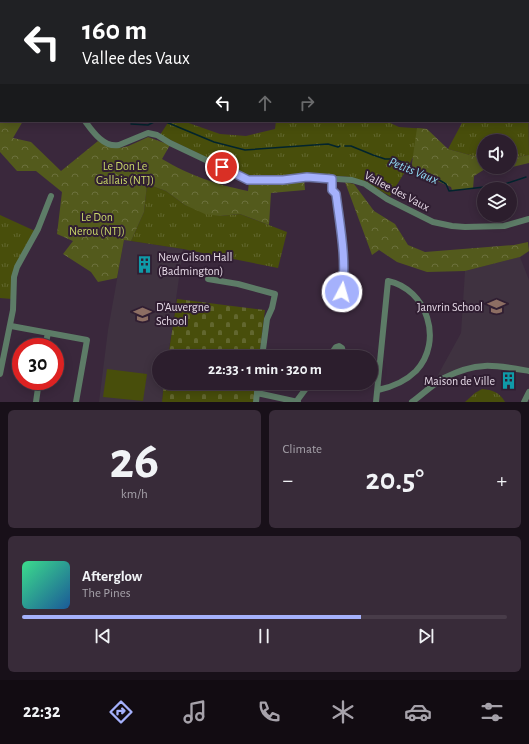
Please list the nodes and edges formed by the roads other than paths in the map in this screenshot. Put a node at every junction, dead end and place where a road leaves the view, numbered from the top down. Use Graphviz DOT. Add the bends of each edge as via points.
graph roads {
  1 [pos="86,122"];
  2 [pos="332,179"];
  3 [pos="51,196"];
  4 [pos="529,219"];
  5 [pos="208,279"];
  6 [pos="342,292"];
  7 [pos="11,326"];
  8 [pos="48,333"];
  9 [pos="47,338"];
  10 [pos="263,350"];
  11 [pos="334,350"];
  12 [pos="342,350"];
  13 [pos="529,371"];
  14 [pos="0,374"];
  15 [pos="38,390"];
  16 [pos="257,390"];
  17 [pos="305,390"];
  18 [pos="378,390"];
  19 [pos="529,392"];
  20 [pos="257,393"];
  21 [pos="36,402"];
  22 [pos="76,402"];
  23 [pos="256,402"];
  24 [pos="297,402"];
  25 [pos="376,402"];
  26 [pos="412,402"];
  27 [pos="524,402"];
  1 -- 2 [label="street, Vallee des Vaux" via="96,136 108,144 116,146 148,133 157,135 248,180 307,177"];
  2 -- 4 [label="street, Vallee des Vaux" via="352,180 365,184 387,199 433,222 446,225 504,226"];
  2 -- 6 [label="street" via="341,238 344,276"];
  3 -- 7 [label="street" via="38,229 17,267"];
  5 -- 10 [label="street" via="275,294 267,319"];
  7 -- 8 [label="street"];
  7 -- 14 [label="street"];
  8 -- 9 [label="street"];
  8 -- 22 [label="street" via="87,340"];
  11 -- 12 [label="street" via="339,346"];
  13 -- 26 [label="street" via="480,366 444,378"];
  15 -- 21 [label="street"];
  16 -- 20 [label="street"];
  17 -- 24 [label="street"];
  18 -- 18 [label="street" via="402,382 415,371 427,352 430,337 420,300 410,290 388,281"];
  18 -- 25 [label="street"];
  19 -- 27 [label="street"];
  20 -- 23 [label="street"];
  20 -- 24 [label="street"];
}
